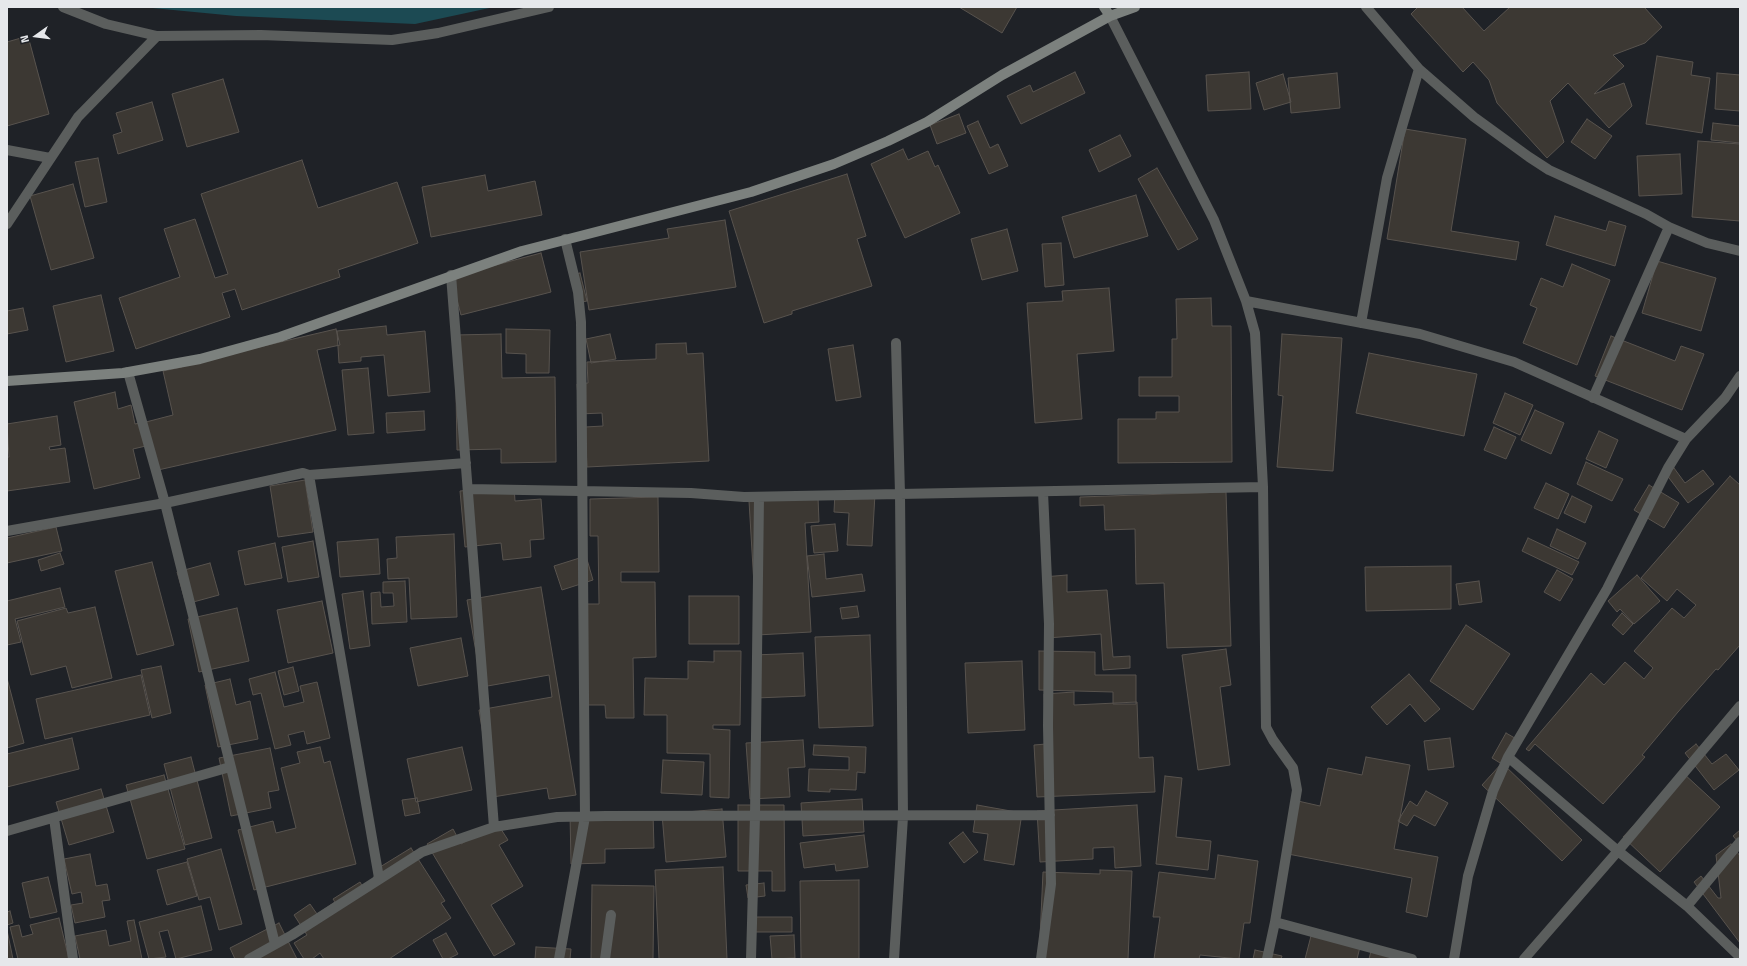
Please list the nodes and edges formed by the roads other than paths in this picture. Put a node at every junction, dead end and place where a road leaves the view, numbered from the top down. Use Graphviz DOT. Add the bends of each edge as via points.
graph roads {
  1 [pos="55,7"];
  2 [pos="549,7"];
  3 [pos="1104,7"];
  4 [pos="1135,7"];
  5 [pos="1366,7"];
  6 [pos="65,8"];
  7 [pos="1110,16"];
  8 [pos="157,36"];
  9 [pos="1418,69"];
  10 [pos="7,150"];
  11 [pos="50,158"];
  12 [pos="7,224"];
  13 [pos="1669,227"];
  14 [pos="565,239"];
  15 [pos="1740,252"];
  16 [pos="451,275"];
  17 [pos="1246,301"];
  18 [pos="1361,323"];
  19 [pos="896,343"];
  20 [pos="128,372"];
  21 [pos="1740,376"];
  22 [pos="7,381"];
  23 [pos="1593,398"];
  24 [pos="1686,439"];
  25 [pos="466,463"];
  26 [pos="309,475"];
  27 [pos="1263,487"];
  28 [pos="468,489"];
  29 [pos="581,490"];
  30 [pos="1043,492"];
  31 [pos="900,494"];
  32 [pos="759,497"];
  33 [pos="165,503"];
  34 [pos="7,531"];
  35 [pos="1740,706"];
  36 [pos="1508,757"];
  37 [pos="230,767"];
  38 [pos="1050,815"];
  39 [pos="755,816"];
  40 [pos="585,817"];
  41 [pos="903,817"];
  42 [pos="54,818"];
  43 [pos="494,827"];
  44 [pos="7,831"];
  45 [pos="1740,842"];
  46 [pos="1618,851"];
  47 [pos="379,878"];
  48 [pos="1687,906"];
  49 [pos="611,915"];
  50 [pos="1276,922"];
  51 [pos="275,944"];
  52 [pos="1740,957"];
  53 [pos="73,959"];
  54 [pos="249,959"];
  55 [pos="559,959"];
  56 [pos="605,959"];
  57 [pos="751,959"];
  58 [pos="894,959"];
  59 [pos="1041,959"];
  60 [pos="1267,959"];
  61 [pos="1412,959"];
  62 [pos="1454,959"];
  63 [pos="1524,959"];
  1 -- 6 [label="street"];
  2 -- 8 [label="street" via="438,33 392,40 261,35"];
  3 -- 7 [label="main road"];
  4 -- 7 [label="main road"];
  5 -- 9 [label="street"];
  6 -- 8 [label="street" via="106,24"];
  7 -- 14 [label="main road" via="1002,75 927,122 834,164 751,192"];
  7 -- 17 [label="street" via="1214,220"];
  8 -- 11 [label="street" via="78,117"];
  9 -- 13 [label="street" via="1474,117 1548,170"];
  9 -- 18 [label="street" via="1387,178"];
  10 -- 11 [label="street"];
  11 -- 12 [label="street"];
  13 -- 15 [label="street" via="1708,243"];
  13 -- 23 [label="street"];
  14 -- 16 [label="main road"];
  14 -- 29 [label="street" via="578,292 581,322"];
  16 -- 20 [label="main road" via="280,337 200,359"];
  16 -- 25 [label="street"];
  17 -- 18 [label="street"];
  17 -- 27 [label="street" via="1255,333"];
  18 -- 23 [label="street" via="1420,334 1514,362"];
  19 -- 31 [label="street"];
  20 -- 22 [label="main road"];
  20 -- 33 [label="street"];
  21 -- 24 [label="street" via="1725,398"];
  23 -- 24 [label="street"];
  24 -- 36 [label="street" via="1668,468 1607,589"];
  25 -- 26 [label="street"];
  25 -- 28 [label="street"];
  26 -- 33 [label="street" via="303,473"];
  26 -- 47 [label="street"];
  27 -- 30 [label="street"];
  27 -- 50 [label="street" via="1266,727 1293,768 1296,790"];
  28 -- 29 [label="street"];
  28 -- 43 [label="street"];
  29 -- 32 [label="street"];
  29 -- 40 [label="street"];
  30 -- 31 [label="street"];
  30 -- 38 [label="street" via="1049,624"];
  31 -- 32 [label="street"];
  31 -- 41 [label="street"];
  32 -- 39 [label="street"];
  33 -- 34 [label="street"];
  33 -- 37 [label="street"];
  35 -- 46 [label="street"];
  36 -- 46 [label="street"];
  36 -- 62 [label="street" via="1493,792 1468,876"];
  37 -- 42 [label="street"];
  37 -- 51 [label="street"];
  38 -- 41 [label="street"];
  38 -- 59 [label="street" via="1051,884"];
  39 -- 40 [label="street"];
  39 -- 41 [label="street"];
  39 -- 57 [label="street"];
  40 -- 43 [label="street" via="557,817"];
  40 -- 55 [label="street"];
  41 -- 58 [label="street"];
  42 -- 44 [label="street"];
  42 -- 53 [label="street"];
  43 -- 47 [label="street" via="422,852"];
  45 -- 48 [label="street"];
  46 -- 48 [label="street"];
  46 -- 63 [label="street"];
  47 -- 51 [label="street"];
  48 -- 52 [label="street"];
  49 -- 56 [label="street"];
  50 -- 60 [label="street"];
  50 -- 61 [label="street"];
  51 -- 54 [label="street"];
}
